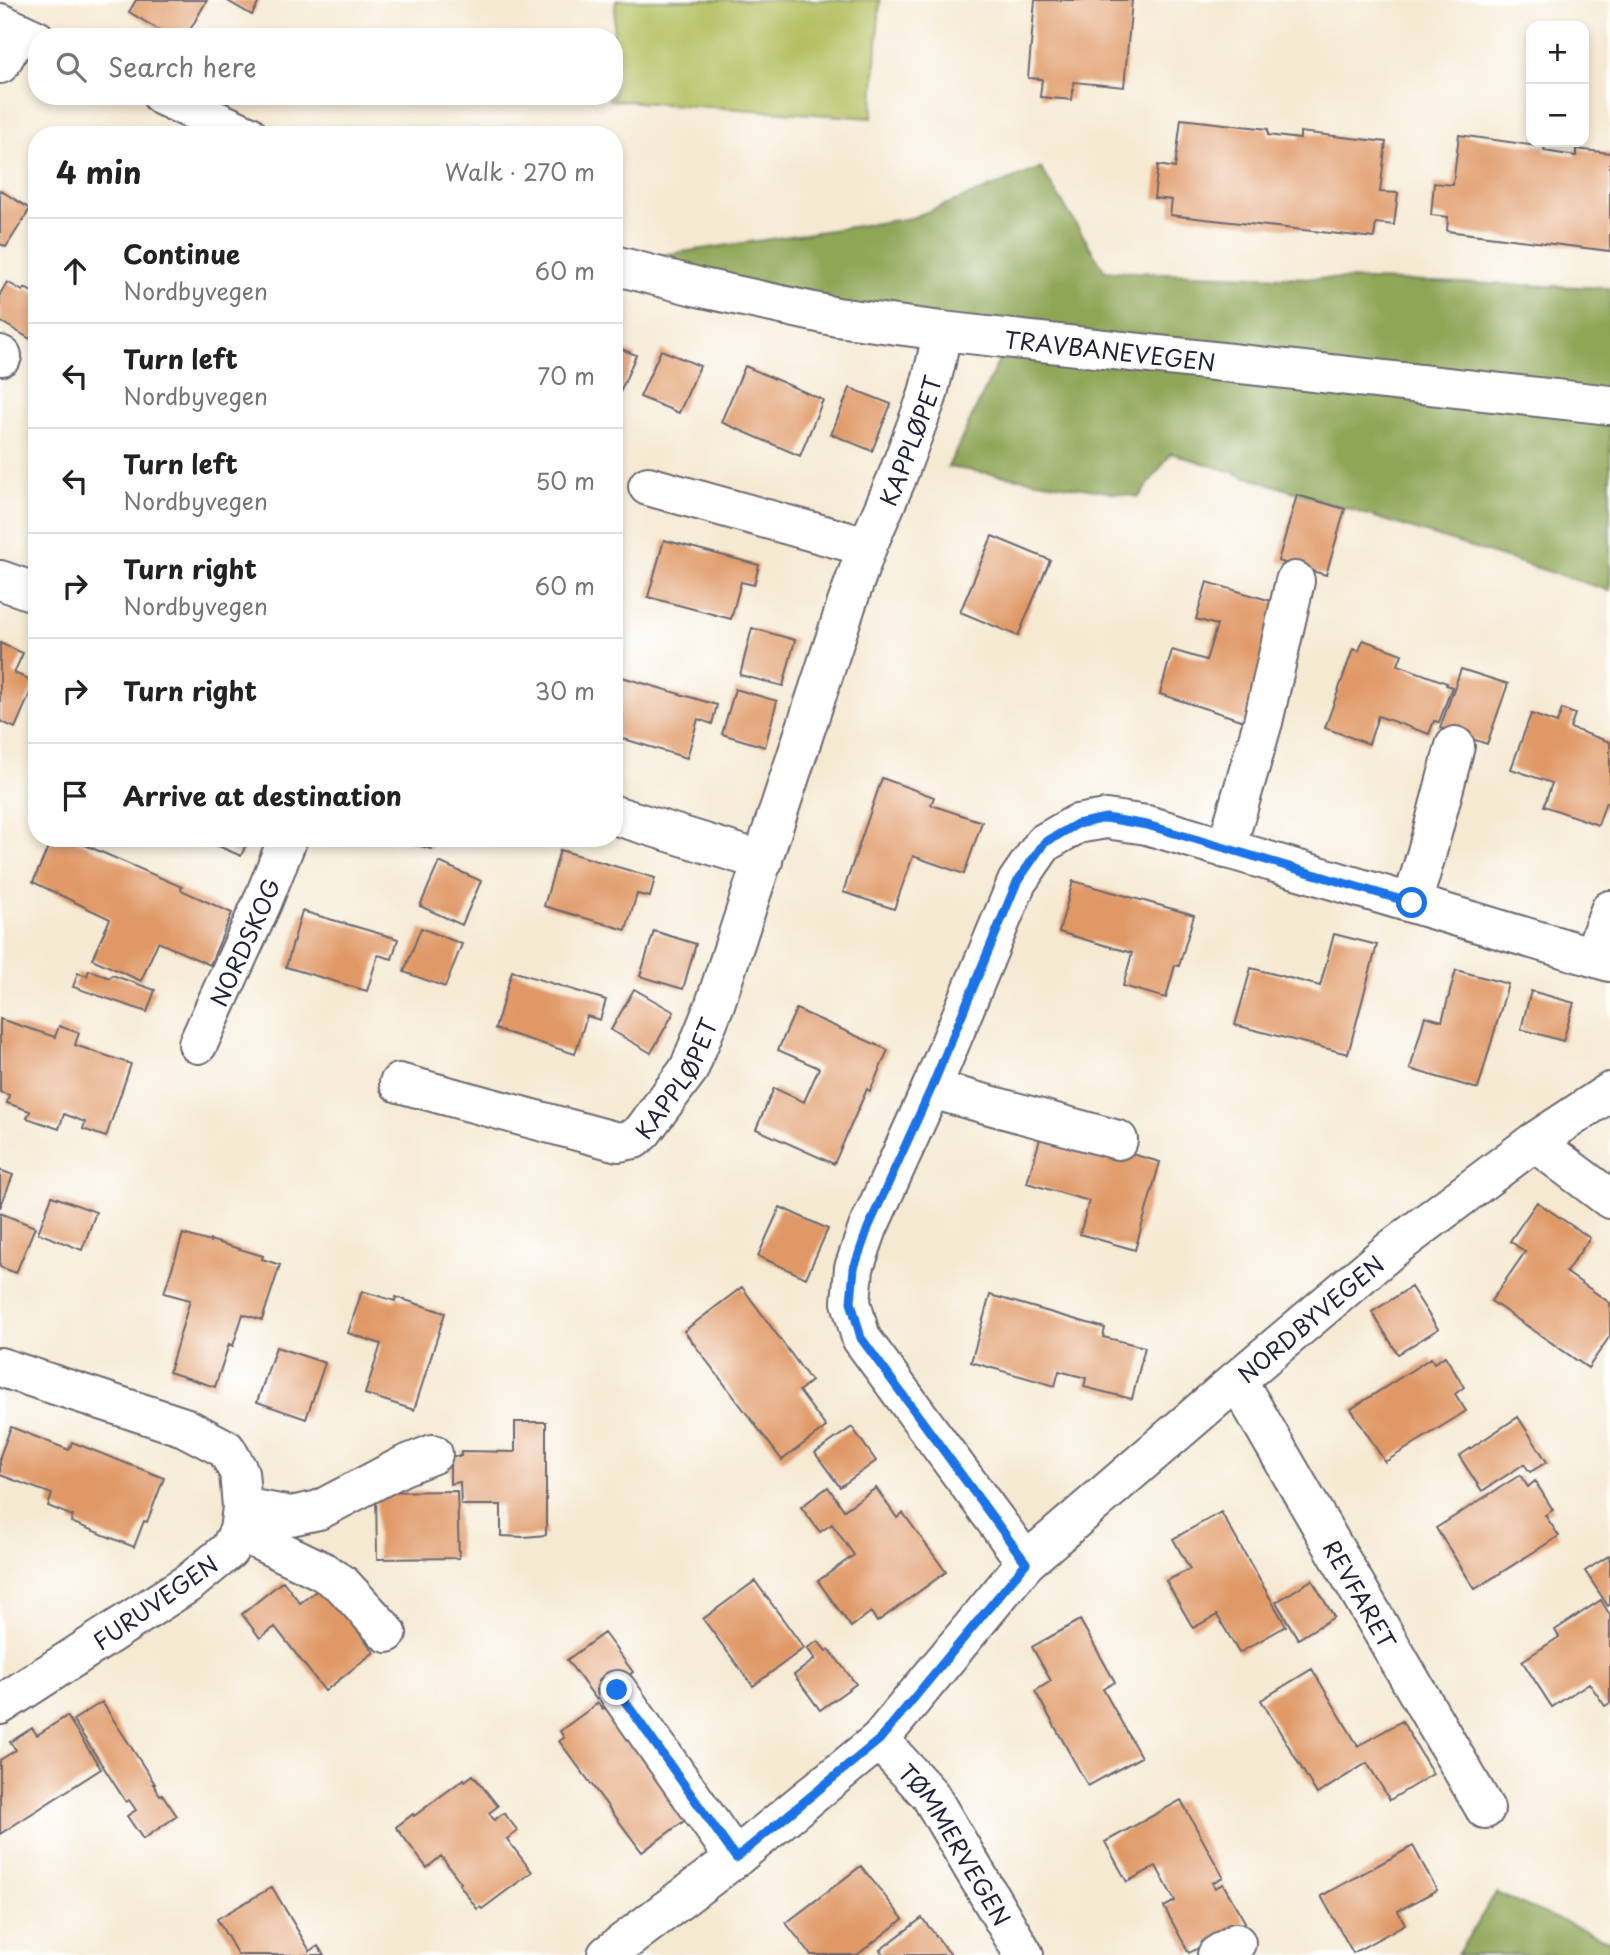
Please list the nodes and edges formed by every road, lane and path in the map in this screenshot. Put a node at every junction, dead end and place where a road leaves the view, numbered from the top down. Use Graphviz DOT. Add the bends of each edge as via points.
graph roads {
  1 [pos="182,105"];
  2 [pos="228,126"];
  3 [pos="623,267"];
  4 [pos="942,331"];
  5 [pos="1610,405"];
  6 [pos="648,486"];
  7 [pos="867,547"];
  8 [pos="1295,581"];
  9 [pos="1455,746"];
  10 [pos="623,818"];
  11 [pos="284,847"];
  12 [pos="1226,849"];
  13 [pos="763,861"];
  14 [pos="1412,903"];
  15 [pos="1610,910"];
  16 [pos="1602,959"];
  17 [pos="198,1044"];
  18 [pos="399,1083"];
  19 [pos="931,1089"];
  20 [pos="1610,1092"];
  21 [pos="1118,1140"];
  22 [pos="1534,1142"];
  23 [pos="1610,1199"];
  24 [pos="0,1367"];
  25 [pos="1237,1380"];
  26 [pos="433,1454"];
  27 [pos="241,1519"];
  28 [pos="1026,1563"];
  29 [pos="387,1633"];
  30 [pos="617,1690"];
  31 [pos="0,1705"];
  32 [pos="879,1740"];
  33 [pos="1485,1809"];
  34 [pos="736,1858"];
  35 [pos="607,1955"];
  36 [pos="1024,1955"];
  1 -- 2 [label="street"];
  3 -- 4 [label="street, TRAVBANEVEGEN" via="837,317"];
  4 -- 5 [label="street, TRAVBANEVEGEN"];
  4 -- 7 [label="street, KAPPLØPET" via="927,397"];
  6 -- 7 [label="street"];
  7 -- 13 [label="street, KAPPLØPET"];
  8 -- 12 [label="street" via="1263,722"];
  9 -- 14 [label="street"];
  10 -- 13 [label="street"];
  11 -- 17 [label="street, NORDSKOG"];
  12 -- 14 [label="street"];
  12 -- 19 [label="street" via="1106,818 1077,824 1044,843 1017,882"];
  13 -- 18 [label="street, KAPPLØPET" via="689,1069 634,1139 597,1138"];
  14 -- 16 [label="street"];
  15 -- 16 [label="street"];
  19 -- 21 [label="street"];
  19 -- 28 [label="street" via="868,1228 854,1268 851,1302 861,1338"];
  20 -- 22 [label="street, NORDBYVEGEN"];
  22 -- 23 [label="street"];
  22 -- 25 [label="street, NORDBYVEGEN" via="1392,1249"];
  24 -- 27 [label="street" via="184,1427 226,1449 239,1472"];
  25 -- 28 [label="street, NORDBYVEGEN"];
  25 -- 33 [label="street, REVFARET"];
  26 -- 27 [label="street" via="319,1510"];
  27 -- 29 [label="street" via="342,1584"];
  27 -- 31 [label="street, FURUVEGEN" via="229,1550 190,1582"];
  28 -- 32 [label="street, NORDBYVEGEN"];
  30 -- 34 [label="street"];
  32 -- 34 [label="street, NORDBYVEGEN"];
  32 -- 36 [label="street, TØMMERVEGEN" via="930,1795"];
  34 -- 35 [label="street, NORDBYVEGEN"];
}
